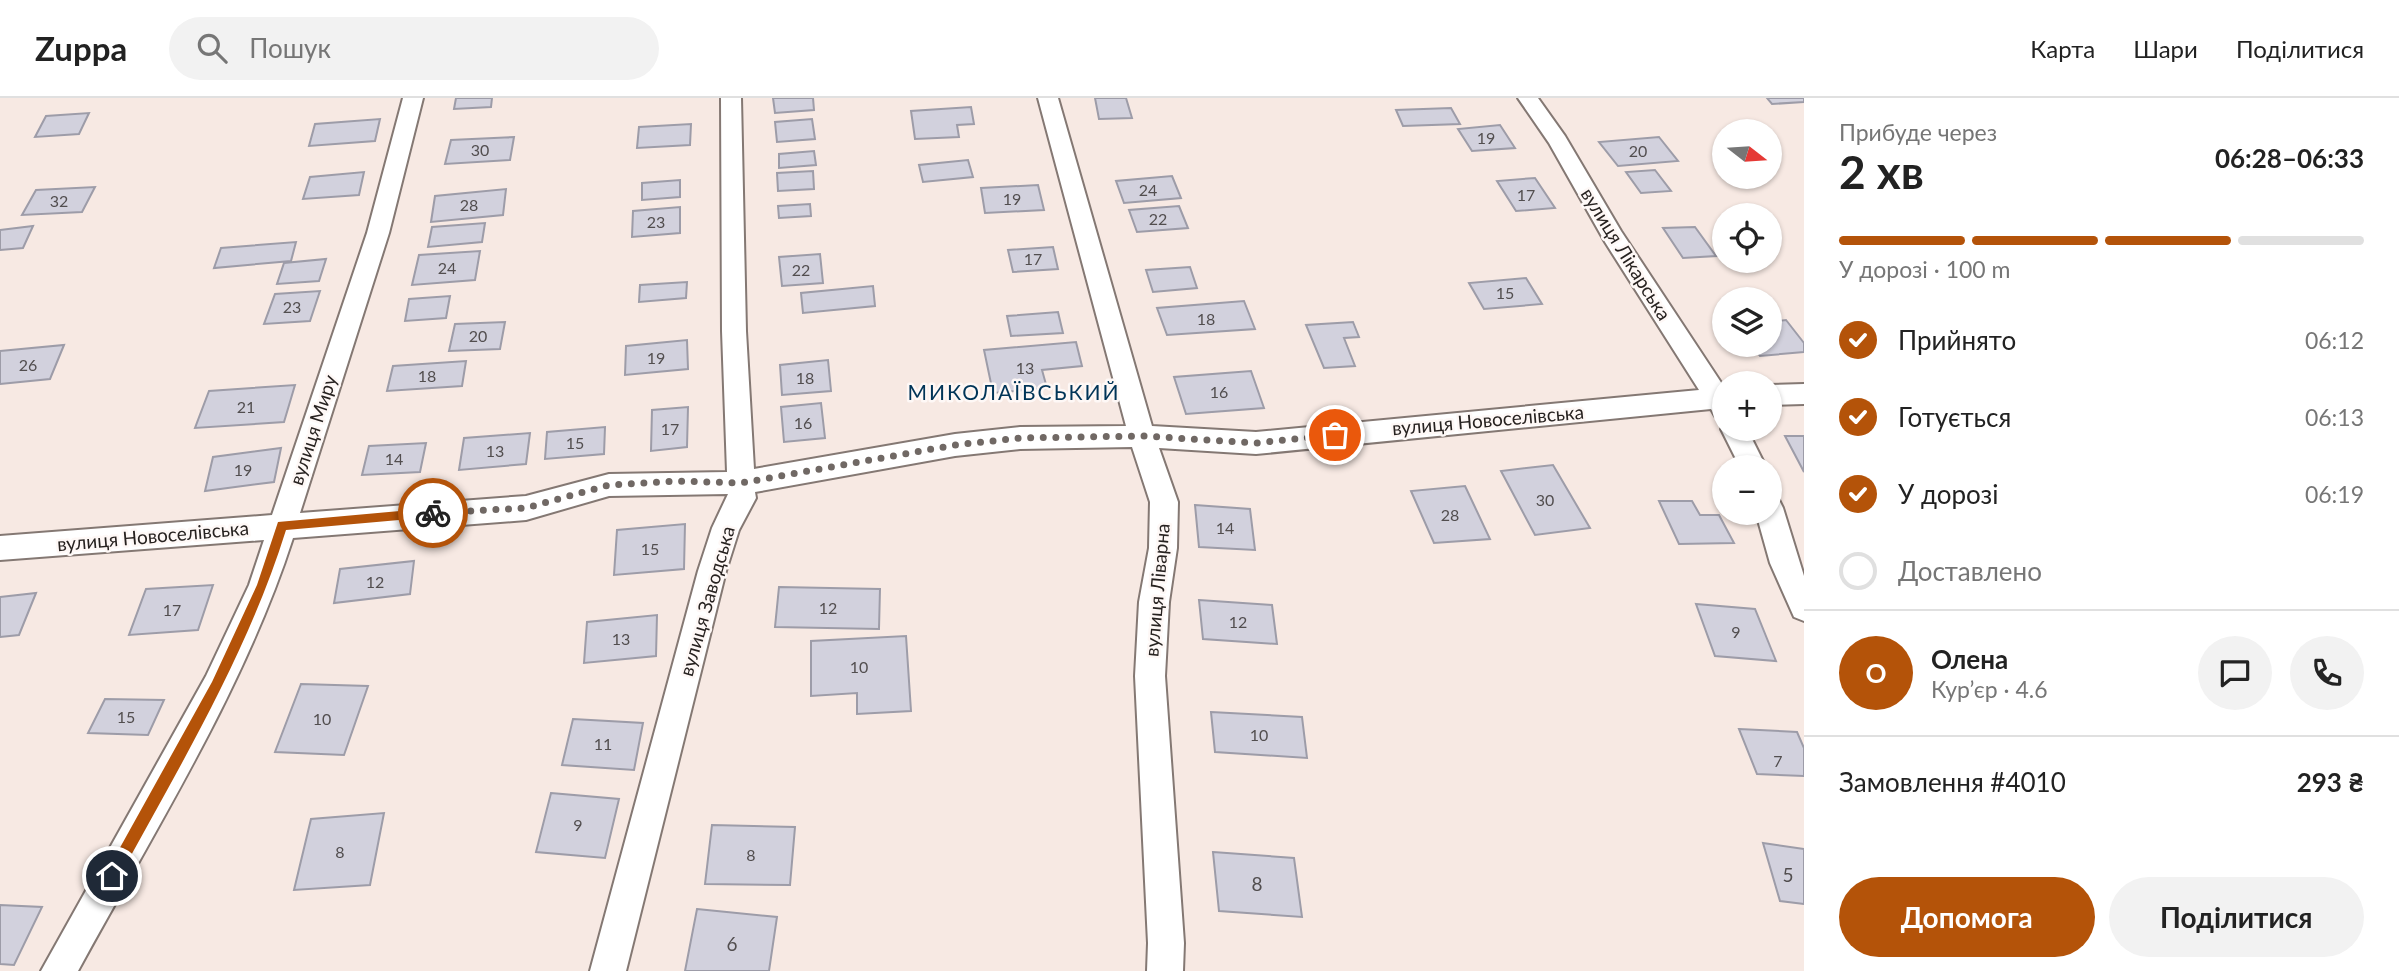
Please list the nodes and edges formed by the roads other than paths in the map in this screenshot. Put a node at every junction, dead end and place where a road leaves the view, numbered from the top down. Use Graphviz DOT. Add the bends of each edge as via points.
graph roads {
  1 [pos="413,98"];
  2 [pos="731,98"];
  3 [pos="1048,98"];
  4 [pos="1528,98"];
  5 [pos="1712,387"];
  6 [pos="1804,394"];
  7 [pos="1782,395"];
  8 [pos="1712,403"];
  9 [pos="1143,436"];
  10 [pos="741,483"];
  11 [pos="282,525"];
  12 [pos="1774,525"];
  13 [pos="0,548"];
  14 [pos="1804,608"];
  15 [pos="59,971"];
  16 [pos="608,971"];
  17 [pos="1165,971"];
  1 -- 11 [label="street, вулиця Миру" via="378,233"];
  2 -- 10 [label="street, вулиця Заводська"];
  3 -- 9 [label="street, вулиця Ліварна"];
  4 -- 5 [label="street, вулиця Лікарська"];
  6 -- 7 [label="street"];
  8 -- 9 [label="street, вулиця Новоселівська" via="1256,443"];
  9 -- 10 [label="street, вулиця Новоселівська" via="1020,438 955,445"];
  9 -- 17 [label="street, вулиця Ліварна" via="1164,502 1150,676"];
  10 -- 11 [label="street, вулиця Новоселівська" via="609,485 526,508"];
  10 -- 16 [label="street, вулиця Заводська" via="742,498 712,571"];
  11 -- 13 [label="street, вулиця Новоселівська"];
  11 -- 15 [label="street, вулиця Миру" via="263,585 217,686"];
  12 -- 14 [label="street"];
}
